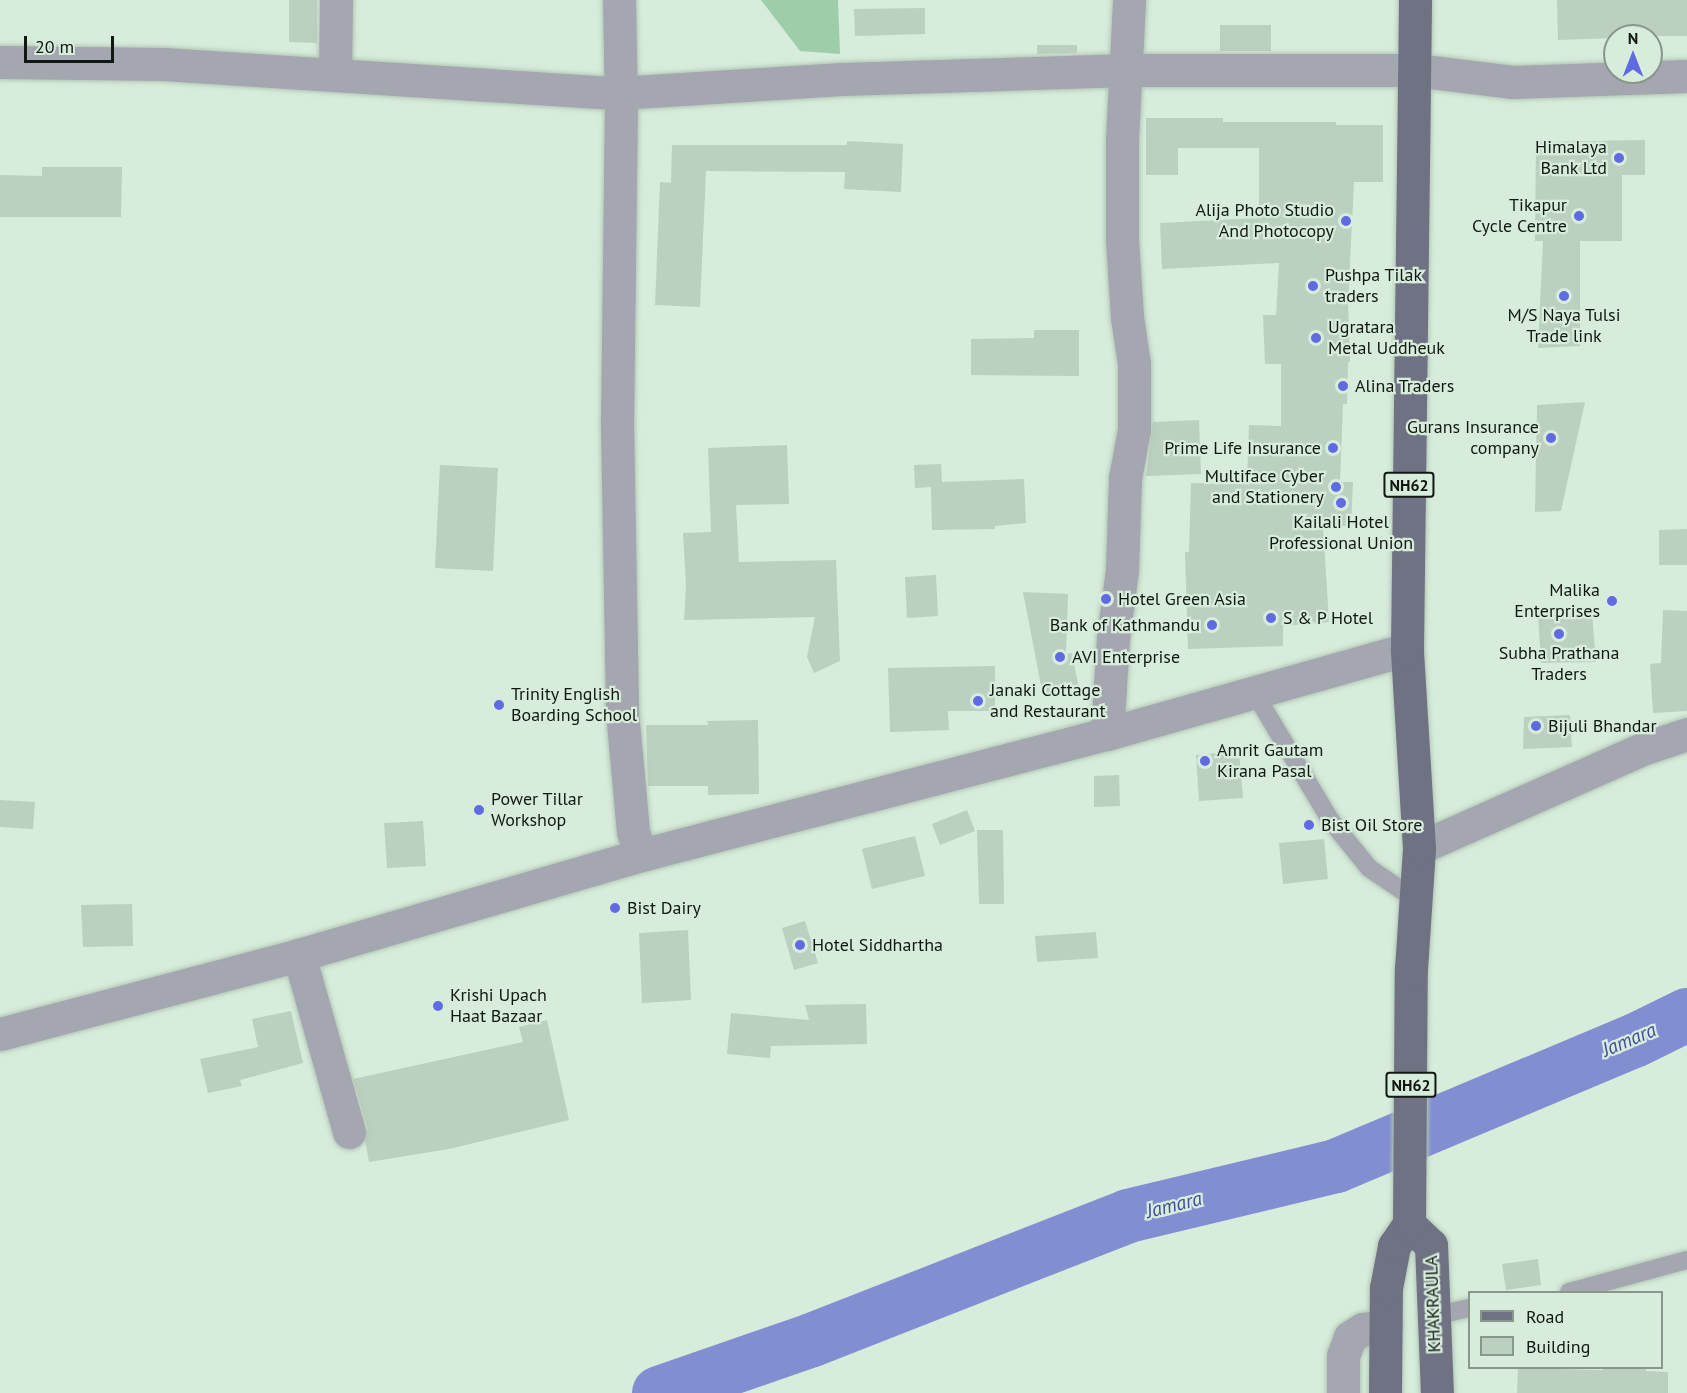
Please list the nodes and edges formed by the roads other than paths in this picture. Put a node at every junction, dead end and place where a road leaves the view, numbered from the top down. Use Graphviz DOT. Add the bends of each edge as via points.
graph roads {
  1 [pos="336,0"];
  2 [pos="619,0"];
  3 [pos="1129,0"];
  4 [pos="1415,0"];
  5 [pos="0,62"];
  6 [pos="1127,70"];
  7 [pos="1415,70"];
  8 [pos="335,75"];
  9 [pos="1687,76"];
  10 [pos="618,93"];
  11 [pos="1407,649"];
  12 [pos="1254,692"];
  13 [pos="1107,734"];
  14 [pos="1687,734"];
  15 [pos="1419,848"];
  16 [pos="645,854"];
  17 [pos="1416,900"];
  18 [pos="299,955"];
  19 [pos="0,1034"];
  20 [pos="349,1132"];
  21 [pos="1409,1212"];
  22 [pos="1687,1260"];
  23 [pos="1576,1291"];
  24 [pos="1468,1308"];
  25 [pos="1434,1316"];
  26 [pos="1386,1326"];
  27 [pos="1343,1393"];
  28 [pos="1385,1393"];
  29 [pos="1437,1393"];
  1 -- 8 [label="street"];
  2 -- 10 [label="street"];
  3 -- 6 [label="street"];
  4 -- 7 [label="main road, NH62"];
  5 -- 8 [label="street" via="164,64"];
  6 -- 7 [label="street"];
  6 -- 10 [label="street" via="842,79"];
  6 -- 13 [label="street" via="1122,239 1134,364 1134,430 1125,478 1122,570"];
  7 -- 9 [label="street" via="1513,82"];
  7 -- 11 [label="main road, NH62"];
  8 -- 10 [label="street"];
  10 -- 16 [label="street" via="621,711 633,832"];
  11 -- 12 [label="street"];
  11 -- 15 [label="main road, NH62"];
  12 -- 13 [label="street"];
  12 -- 17 [label="lane" via="1331,821 1369,868"];
  13 -- 16 [label="street"];
  14 -- 15 [label="street" via="1645,748"];
  15 -- 17 [label="main road, NH62"];
  16 -- 18 [label="street"];
  17 -- 21 [label="main road, NH62" via="1411,969"];
  18 -- 19 [label="street"];
  18 -- 20 [label="street"];
  21 -- 25 [label="main road, KHAKRAULA" via="1431,1245"];
  21 -- 26 [label="main road" via="1394,1246 1386,1288"];
  22 -- 23 [label="lane"];
  24 -- 25 [label="lane"];
  25 -- 29 [label="main road, KHAKRAULA"];
  26 -- 27 [label="street" via="1363,1329 1350,1337 1343,1356"];
  26 -- 28 [label="main road"];
}
